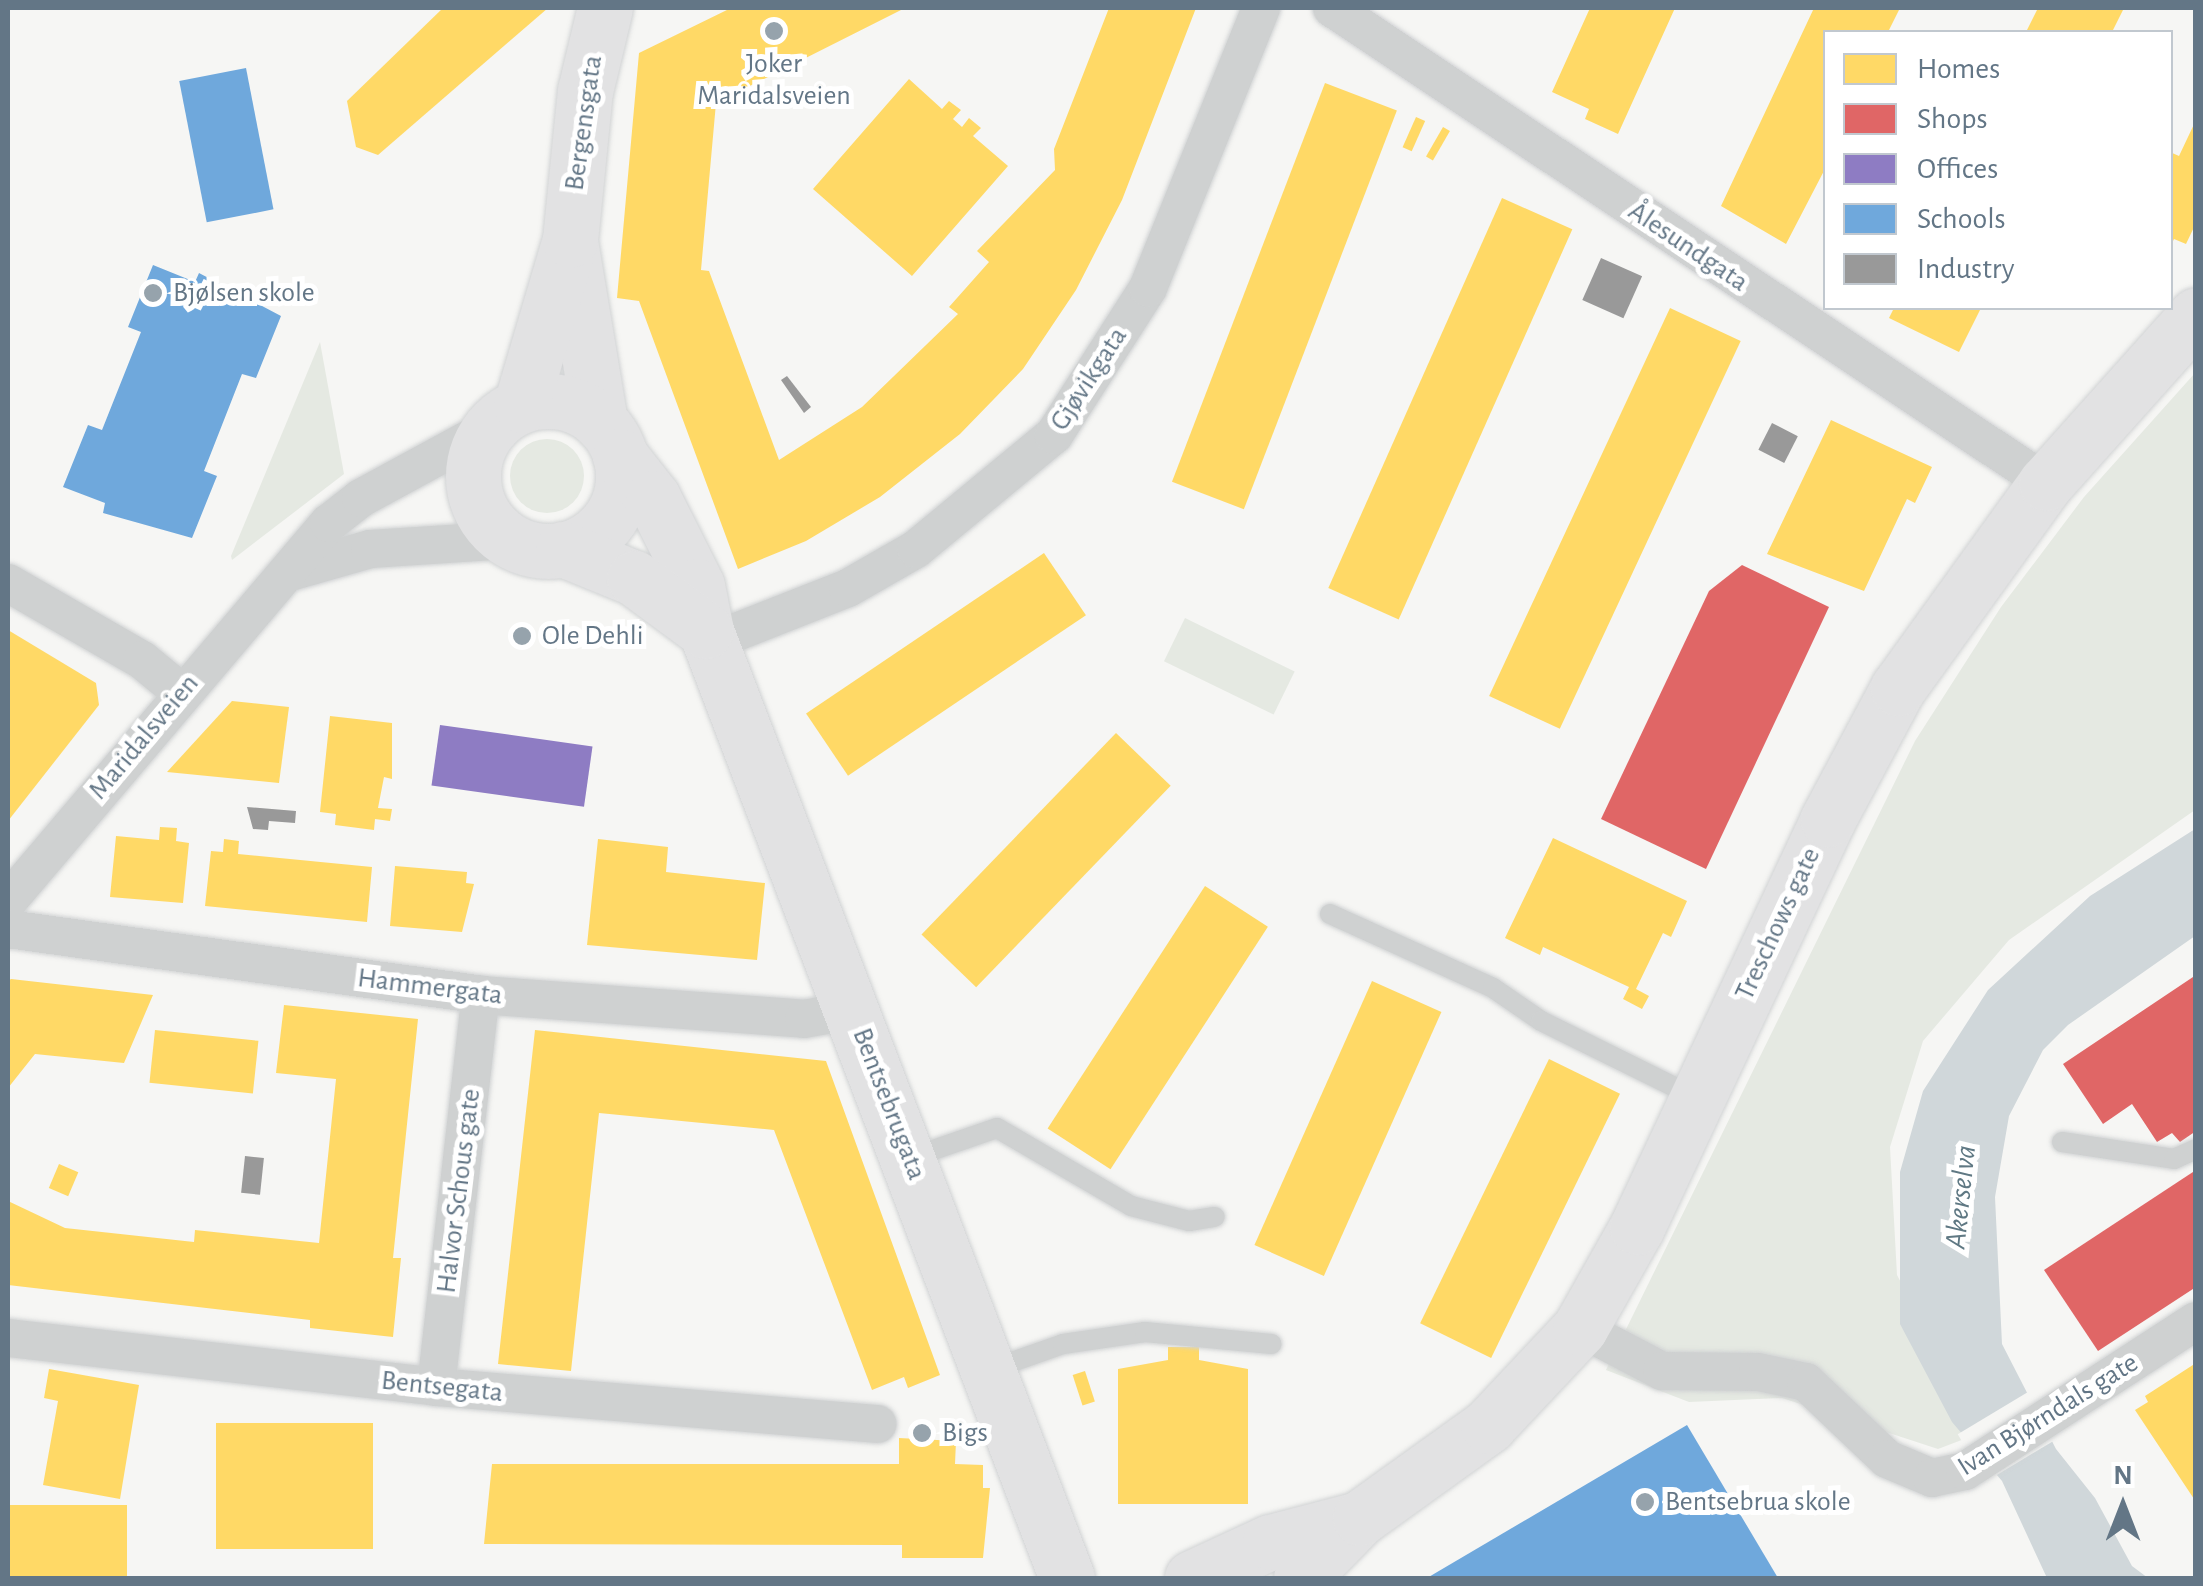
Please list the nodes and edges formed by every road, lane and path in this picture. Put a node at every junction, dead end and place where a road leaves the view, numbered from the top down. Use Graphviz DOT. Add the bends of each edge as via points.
graph roads {
  1 [pos="605,8"];
  2 [pos="1261,8"];
  3 [pos="1332,8"];
  4 [pos="570,240"];
  5 [pos="2196,315"];
  6 [pos="505,417"];
  7 [pos="610,439"];
  8 [pos="2046,482"];
  9 [pos="508,540"];
  10 [pos="563,550"];
  11 [pos="283,575"];
  12 [pos="8,583"];
  13 [pos="708,636"];
  14 [pos="181,692"];
  15 [pos="8,901"];
  16 [pos="1330,914"];
  17 [pos="8,928"];
  18 [pos="481,995"];
  19 [pos="854,1010"];
  20 [pos="1697,1097"];
  21 [pos="2062,1142"];
  22 [pos="2196,1148"];
  23 [pos="910,1158"];
  24 [pos="1215,1217"];
  25 [pos="2196,1322"];
  26 [pos="1580,1328"];
  27 [pos="8,1338"];
  28 [pos="1271,1344"];
  29 [pos="990,1369"];
  30 [pos="436,1387"];
  31 [pos="877,1424"];
  32 [pos="1360,1518"];
  33 [pos="1067,1578"];
  34 [pos="1192,1578"];
  35 [pos="1301,1578"];
  1 -- 4 [label="street, Bergensgata" via="585,90"];
  2 -- 13 [label="street, Gjøvikgata" via="1148,288 1054,435 916,550 820,601"];
  3 -- 8 [label="street, Ålesundgata"];
  4 -- 6 [label="street, Bergensgata"];
  4 -- 7 [label="street, Bergensgata"];
  5 -- 8 [label="street, Treschows gate"];
  6 -- 7 [label="street" via="563,402"];
  6 -- 9 [label="street" via="478,447 473,489 486,518"];
  6 -- 11 [label="street, Maridalsveien" via="361,498"];
  7 -- 10 [label="street" via="622,491 607,522"];
  7 -- 13 [label="street, Bentsebrugata" via="653,498 698,586"];
  8 -- 20 [label="street, Treschows gate" via="1946,613 1870,738"];
  9 -- 10 [label="street"];
  9 -- 11 [label="street, Maridalsveien" via="338,554"];
  10 -- 13 [label="street" via="634,578"];
  11 -- 14 [label="street, Maridalsveien"];
  12 -- 14 [label="street" via="142,660"];
  13 -- 19 [label="street, Bentsebrugata"];
  14 -- 15 [label="street, Maridalsveien"];
  16 -- 20 [label="lane" via="1494,988 1541,1021"];
  17 -- 18 [label="street, Hammergata"];
  18 -- 19 [label="street, Hammergata" via="804,1020"];
  18 -- 30 [label="street, Halvor Schous gate"];
  19 -- 23 [label="street, Bentsebrugata"];
  20 -- 26 [label="street, Treschows gate"];
  21 -- 22 [label="lane" via="2174,1160"];
  23 -- 24 [label="lane" via="996,1128 1131,1206 1177,1219"];
  23 -- 29 [label="street, Bentsebrugata"];
  25 -- 26 [label="street, Ivan Bjørndals gate" via="1949,1477 1918,1476 1887,1459 1806,1382 1776,1373 1662,1371"];
  26 -- 32 [label="street, Treschows gate" via="1488,1426"];
  27 -- 30 [label="street, Bentsegata"];
  28 -- 29 [label="lane" via="1146,1332 1063,1344"];
  29 -- 33 [label="street, Bentsebrugata"];
  30 -- 31 [label="street, Bentsegata"];
  32 -- 34 [label="street, Treschows gate" via="1270,1542"];
  32 -- 35 [label="street, Treschows gate"];
}
